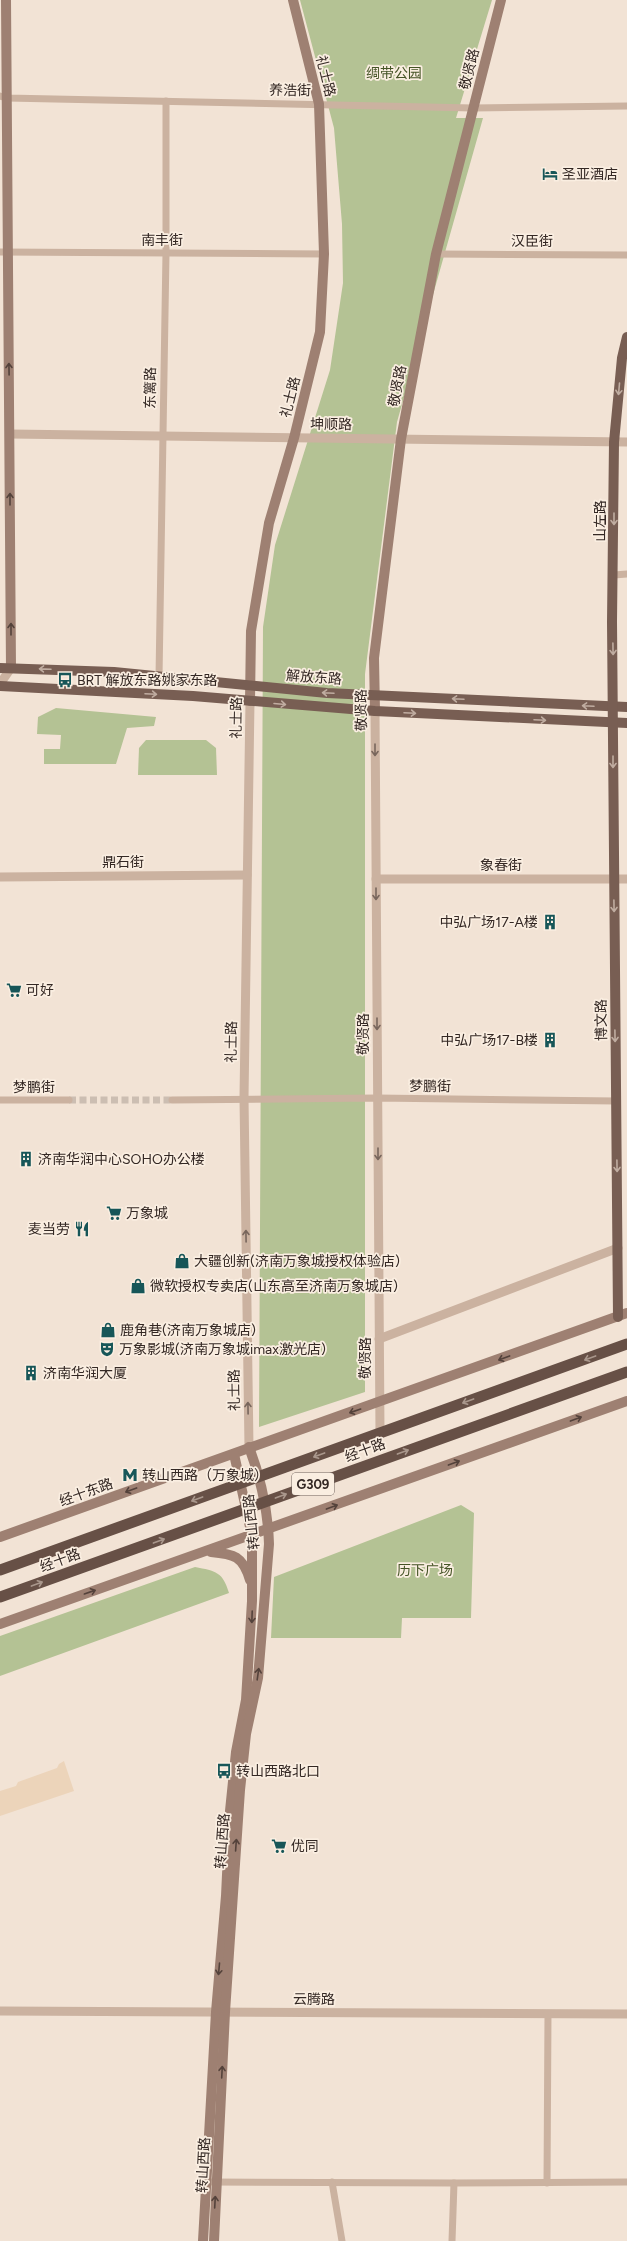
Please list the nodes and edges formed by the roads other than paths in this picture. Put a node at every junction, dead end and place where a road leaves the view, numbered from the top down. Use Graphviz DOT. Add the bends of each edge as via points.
graph roads {
  1 [pos="6,0"];
  2 [pos="293,0"];
  3 [pos="501,0"];
  4 [pos="3,97"];
  5 [pos="166,101"];
  6 [pos="319,104"];
  7 [pos="627,106"];
  8 [pos="473,108"];
  9 [pos="4,252"];
  10 [pos="166,253"];
  11 [pos="324,254"];
  12 [pos="436,254"];
  13 [pos="627,255"];
  14 [pos="627,337"];
  15 [pos="10,434"];
  16 [pos="162,436"];
  17 [pos="294,438"];
  18 [pos="401,439"];
  19 [pos="614,442"];
  20 [pos="627,442"];
  21 [pos="614,574"];
  22 [pos="627,574"];
  23 [pos="0,668"];
  24 [pos="11,668"];
  25 [pos="159,676"];
  26 [pos="0,685"];
  27 [pos="250,686"];
  28 [pos="374,695"];
  29 [pos="250,701"];
  30 [pos="613,707"];
  31 [pos="627,707"];
  32 [pos="375,711"];
  33 [pos="613,723"];
  34 [pos="627,723"];
  35 [pos="247,875"];
  36 [pos="0,877"];
  37 [pos="376,879"];
  38 [pos="614,879"];
  39 [pos="627,880"];
  40 [pos="244,1098"];
  41 [pos="377,1098"];
  42 [pos="0,1100"];
  43 [pos="69,1100"];
  44 [pos="172,1100"];
  45 [pos="616,1101"];
  46 [pos="618,1248"];
  47 [pos="623,1315"];
  48 [pos="379,1340"];
  49 [pos="627,1344"];
  50 [pos="627,1372"];
  51 [pos="627,1401"];
  52 [pos="379,1402"];
  53 [pos="380,1433"];
  54 [pos="249,1448"];
  55 [pos="234,1454"];
  56 [pos="260,1476"];
  57 [pos="241,1484"];
  58 [pos="265,1502"];
  59 [pos="246,1509"];
  60 [pos="269,1530"];
  61 [pos="252,1536"];
  62 [pos="0,1537"];
  63 [pos="207,1552"];
  64 [pos="0,1570"];
  65 [pos="252,1588"];
  66 [pos="0,1598"];
  67 [pos="0,1624"];
  68 [pos="0,2011"];
  69 [pos="220,2012"];
  70 [pos="548,2014"];
  71 [pos="627,2014"];
  72 [pos="211,2182"];
  73 [pos="332,2182"];
  74 [pos="627,2182"];
  75 [pos="454,2183"];
  76 [pos="546,2183"];
  77 [pos="203,2241"];
  78 [pos="214,2241"];
  79 [pos="342,2241"];
  80 [pos="452,2241"];
  1 -- 4 [label="main road"];
  2 -- 6 [label="main road, 礼士路"];
  3 -- 8 [label="main road, 敬贤路"];
  4 -- 5 [label="street, 养浩街"];
  4 -- 9 [label="main road"];
  5 -- 6 [label="street, 养浩街"];
  5 -- 10 [label="street, 东篱路"];
  6 -- 8 [label="street, 养浩街"];
  6 -- 11 [label="main road, 礼士路"];
  7 -- 8 [label="street, 养浩街"];
  8 -- 12 [label="main road, 敬贤路"];
  9 -- 10 [label="street, 南丰街"];
  15 -- 9 [label="main road, one-way"];
  10 -- 11 [label="street, 南丰街"];
  10 -- 16 [label="street, 东篱路"];
  11 -- 17 [label="main road, 礼士路" via="320,332"];
  12 -- 13 [label="street, 汉臣街"];
  12 -- 18 [label="main road, 敬贤路"];
  14 -- 19 [label="main road, 山左路, one-way" via="622,358"];
  15 -- 16 [label="street, 坤顺路"];
  24 -- 15 [label="main road, one-way"];
  16 -- 17 [label="street, 坤顺路"];
  16 -- 25 [label="street, 东篱路"];
  17 -- 18 [label="street, 坤顺路"];
  17 -- 27 [label="main road, 礼士路" via="269,522 251,631"];
  18 -- 19 [label="street, 坤顺路"];
  18 -- 28 [label="main road, 敬贤路" via="374,658"];
  19 -- 20 [label="street, 坤顺路"];
  19 -- 21 [label="main road, 山左路, one-way"];
  21 -- 22 [label="street"];
  21 -- 30 [label="main road, 山左路, one-way"];
  23 -- 24 [label="main road, 解放东路"];
  25 -- 24 [label="main road, 解放东路, one-way"];
  24 -- 26 [label="street"];
  25 -- 27 [label="main road, 解放东路"];
  26 -- 29 [label="main road, 解放东路, one-way" via="188,695"];
  28 -- 27 [label="main road, 解放东路, one-way"];
  27 -- 29 [label="main road, 礼士路"];
  30 -- 28 [label="main road, 解放东路, one-way"];
  28 -- 32 [label="main road, 敬贤路"];
  29 -- 32 [label="main road, 解放东路, one-way"];
  29 -- 35 [label="street, 礼士路"];
  30 -- 31 [label="main road, 解放东路"];
  30 -- 33 [label="main road, 山左路"];
  32 -- 33 [label="main road, 解放东路, one-way"];
  32 -- 37 [label="street, 敬贤路, one-way"];
  33 -- 34 [label="main road, 解放东路"];
  33 -- 38 [label="main road, 博文路, one-way"];
  35 -- 36 [label="street, 鼎石街"];
  35 -- 40 [label="street, 礼士路"];
  37 -- 38 [label="street, 象春街"];
  37 -- 41 [label="street, 敬贤路, one-way"];
  38 -- 39 [label="street, 象春街"];
  38 -- 45 [label="main road, 博文路, one-way"];
  40 -- 41 [label="street, 梦鹏街"];
  40 -- 44 [label="street, 梦鹏街"];
  54 -- 40 [label="street, 礼士路, one-way"];
  41 -- 45 [label="street, 梦鹏街"];
  41 -- 48 [label="street, 敬贤路, one-way"];
  42 -- 43 [label="street, 梦鹏街"];
  45 -- 46 [label="main road, 博文路, one-way"];
  46 -- 47 [label="main road, 博文路"];
  46 -- 48 [label="street"];
  47 -- 52 [label="main road, one-way"];
  48 -- 52 [label="street, 敬贤路"];
  49 -- 53 [label="highway, 经十路 / G309, one-way"];
  58 -- 50 [label="highway, 经十路 / G309, one-way"];
  60 -- 51 [label="main road, one-way"];
  52 -- 53 [label="street, 敬贤路"];
  52 -- 54 [label="main road, one-way"];
  53 -- 56 [label="highway, 经十路 / G309, one-way"];
  54 -- 55 [label="main road, 经十东路"];
  54 -- 56 [label="main road, 转山西路"];
  55 -- 57 [label="main road, 转山西路"];
  55 -- 62 [label="main road, 经十东路, one-way"];
  56 -- 57 [label="highway, 经十路 / G309"];
  56 -- 58 [label="main road, 转山西路"];
  57 -- 59 [label="main road, 转山西路"];
  57 -- 64 [label="highway, 经十路 / G309, one-way"];
  58 -- 59 [label="highway, 经十路 / G309"];
  58 -- 60 [label="main road, 转山西路"];
  59 -- 61 [label="main road, 转山西路"];
  66 -- 59 [label="highway, 经十路 / G309, one-way"];
  60 -- 61 [label="main road"];
  69 -- 60 [label="main road, 转山西路, one-way" via="246,1734 258,1678 267,1590"];
  61 -- 63 [label="main road"];
  61 -- 65 [label="main road, 转山西路"];
  63 -- 65 [label="main road" via="226,1553 239,1558 247,1569"];
  67 -- 63 [label="main road, one-way"];
  65 -- 69 [label="main road, 转山西路, one-way" via="246,1700 236,1752 230,1811"];
  68 -- 69 [label="street, 云腾路"];
  69 -- 70 [label="street, 云腾路"];
  69 -- 72 [label="main road, 转山西路"];
  70 -- 71 [label="street, 云腾路"];
  70 -- 76 [label="street"];
  72 -- 73 [label="street"];
  72 -- 77 [label="main road, 转山西路"];
  78 -- 72 [label="main road, 转山西路, one-way"];
  73 -- 75 [label="street"];
  73 -- 79 [label="street"];
  74 -- 76 [label="street"];
  75 -- 76 [label="street"];
  75 -- 80 [label="street"];
}
